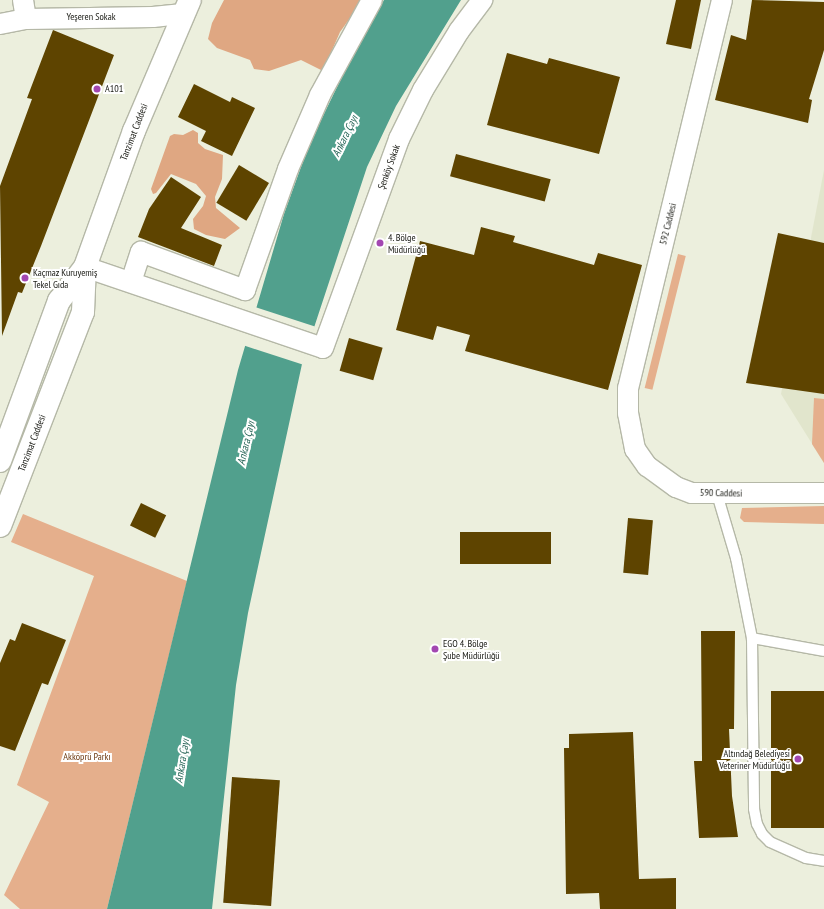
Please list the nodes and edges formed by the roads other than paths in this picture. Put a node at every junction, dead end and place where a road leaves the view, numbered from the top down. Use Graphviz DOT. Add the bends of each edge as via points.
graph roads {
  1 [pos="372,0"];
  2 [pos="482,0"];
  3 [pos="722,0"];
  4 [pos="186,7"];
  5 [pos="24,9"];
  6 [pos="0,24"];
  7 [pos="84,267"];
  8 [pos="131,282"];
  9 [pos="636,449"];
  10 [pos="0,461"];
  11 [pos="824,493"];
  12 [pos="717,494"];
  13 [pos="0,526"];
  14 [pos="752,638"];
  15 [pos="824,651"];
  16 [pos="824,861"];
  1 -- 8 [label="street" via="320,95 288,169 245,290 140,252"];
  2 -- 8 [label="street, Şenköy Sokak" via="459,31 423,90 400,139 316,346 242,323"];
  3 -- 9 [label="street, 592 Caddesi" via="628,388 628,412"];
  4 -- 5 [label="street, Yeşeren Sokak" via="153,17"];
  4 -- 7 [label="main road, Tanzimat Caddesi" via="134,131"];
  5 -- 6 [label="street, Yeşeren Sokak"];
  7 -- 8 [label="street"];
  7 -- 10 [label="main road, Tanzimat Caddesi" via="59,301"];
  7 -- 13 [label="main road, Tanzimat Caddesi" via="83,312"];
  9 -- 12 [label="street, 590 Caddesi" via="647,466 671,484 692,493"];
  11 -- 12 [label="street, 590 Caddesi"];
  12 -- 14 [label="lane" via="736,558"];
  14 -- 15 [label="lane"];
  14 -- 16 [label="lane" via="754,809 757,824 770,842 806,858"];
}
